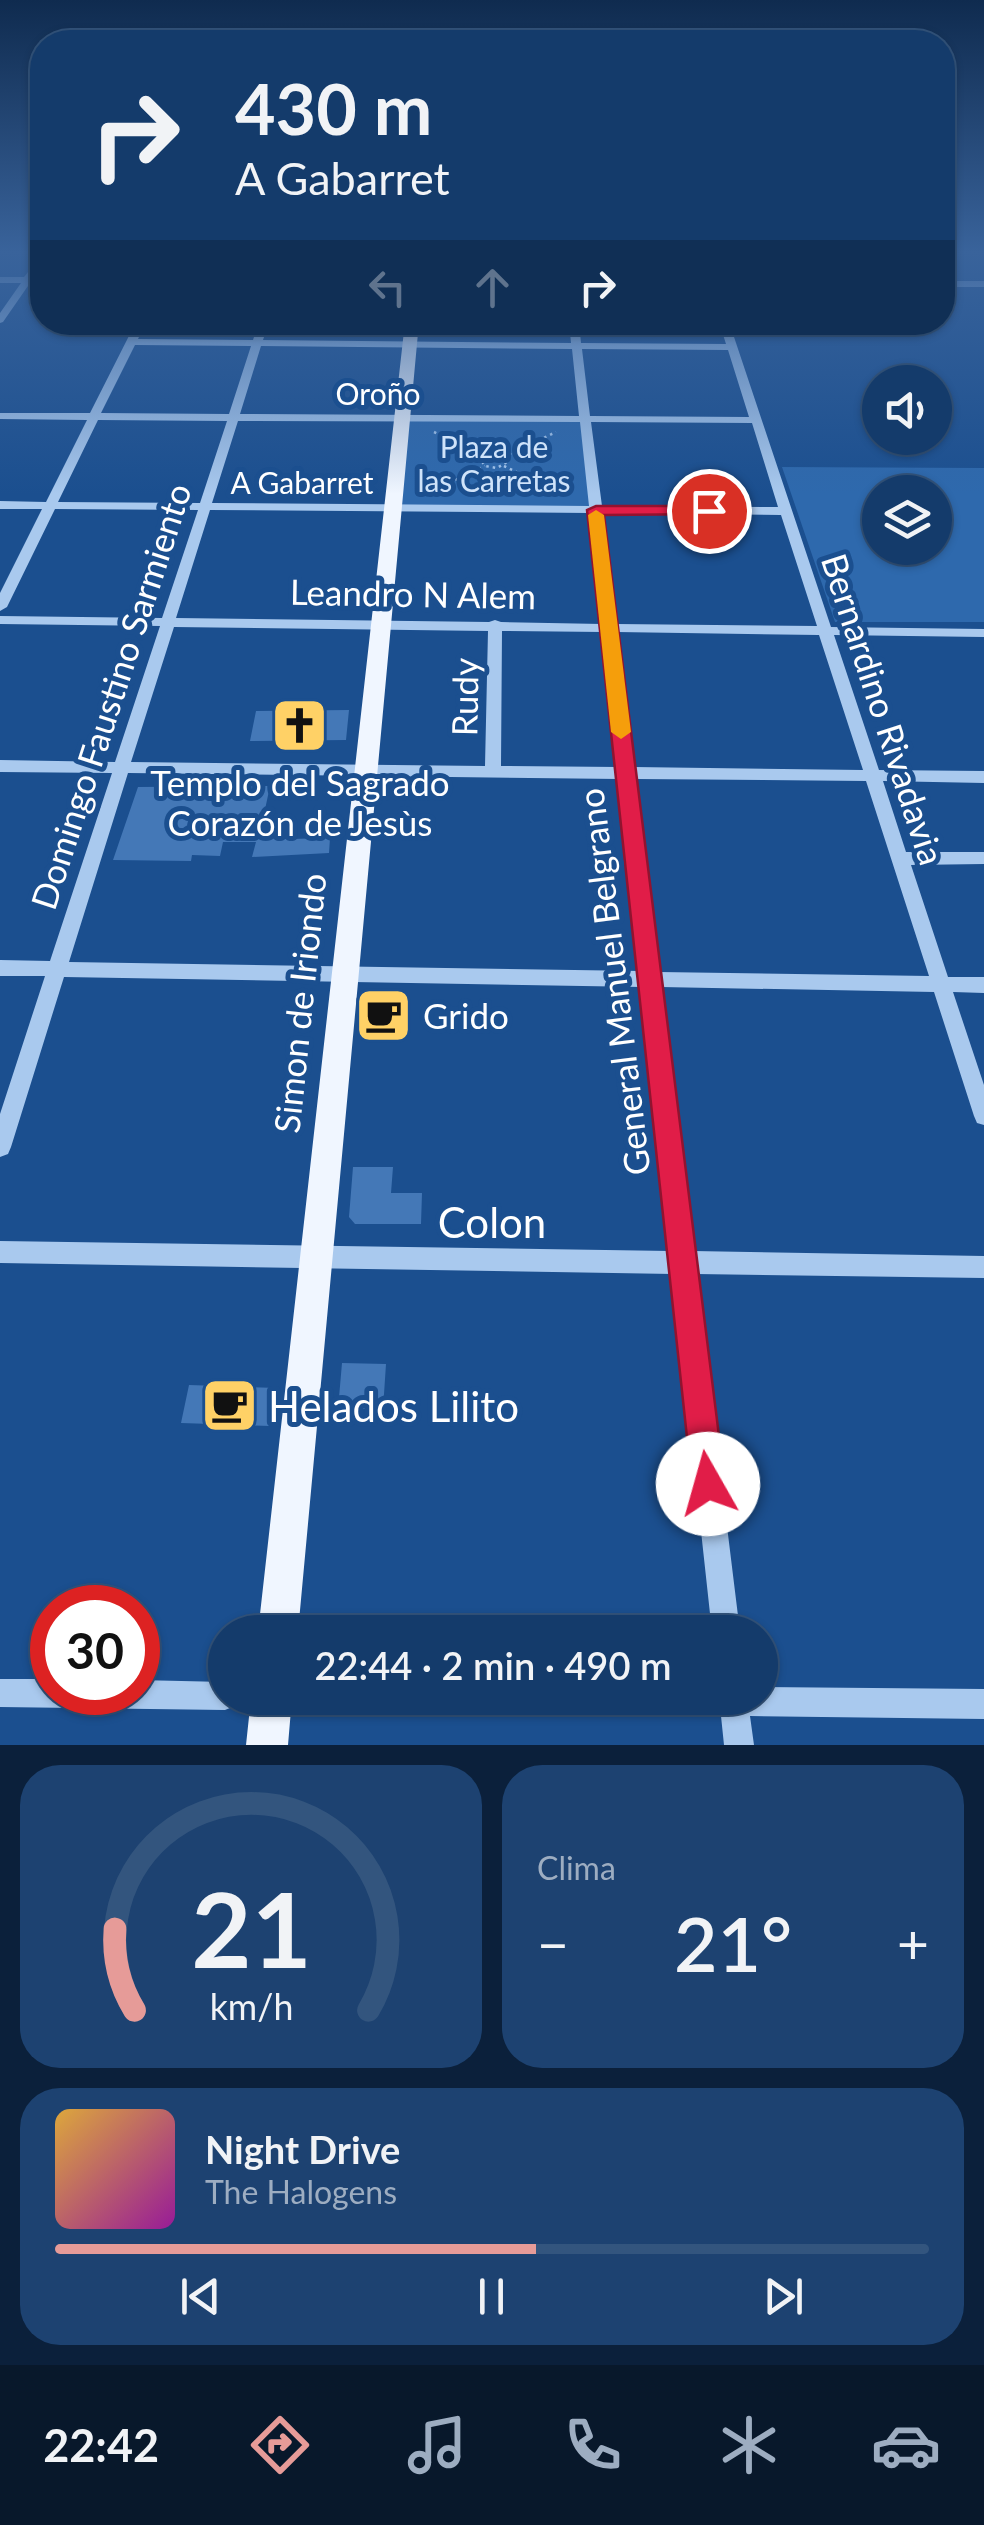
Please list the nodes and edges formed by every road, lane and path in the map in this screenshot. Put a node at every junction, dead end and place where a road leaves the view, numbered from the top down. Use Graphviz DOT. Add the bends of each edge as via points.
graph roads {
  1 [pos="134,335"];
  2 [pos="260,335"];
  3 [pos="380,335"];
  4 [pos="411,335"];
  5 [pos="438,335"];
  6 [pos="575,335"];
  7 [pos="728,335"];
  8 [pos="131,342"];
  9 [pos="257,343"];
  10 [pos="576,345"];
  11 [pos="732,347"];
  12 [pos="0,416"];
  13 [pos="94,417"];
  14 [pos="233,417"];
  15 [pos="585,419"];
  16 [pos="756,420"];
  17 [pos="414,423"];
  18 [pos="563,428"];
  19 [pos="486,457"];
  20 [pos="503,457"];
  21 [pos="485,466"];
  22 [pos="504,466"];
  23 [pos="571,499"];
  24 [pos="407,502"];
  25 [pos="0,505"];
  26 [pos="50,506"];
  27 [pos="205,506"];
  28 [pos="596,510"];
  29 [pos="784,511"];
  30 [pos="0,607"];
  31 [pos="0,620"];
  32 [pos="168,621"];
  33 [pos="382,623"];
  34 [pos="495,624"];
  35 [pos="609,626"];
  36 [pos="825,632"];
  37 [pos="984,632"];
  38 [pos="0,766"];
  39 [pos="121,767"];
  40 [pos="364,770"];
  41 [pos="494,771"];
  42 [pos="626,772"];
  43 [pos="872,775"];
  44 [pos="984,777"];
  45 [pos="984,858"];
  46 [pos="900,859"];
  47 [pos="0,968"];
  48 [pos="57,969"];
  49 [pos="345,975"];
  50 [pos="650,979"];
  51 [pos="941,984"];
  52 [pos="984,985"];
  53 [pos="984,1116"];
  54 [pos="0,1146"];
  55 [pos="0,1252"];
  56 [pos="314,1258"];
  57 [pos="683,1261"];
  58 [pos="984,1266"];
  59 [pos="280,1615"];
  60 [pos="724,1615"];
  61 [pos="0,1693"];
  62 [pos="208,1696"];
  63 [pos="778,1701"];
  64 [pos="984,1704"];
  65 [pos="270,1715"];
  66 [pos="736,1715"];
  67 [pos="267,1745"];
  68 [pos="739,1745"];
  1 -- 8 [label="street"];
  2 -- 9 [label="street, Domingo Faustino Sarmiento"];
  3 -- 9 [label="street"];
  4 -- 17 [label="main road, Simon de Iriondo"];
  5 -- 10 [label="street"];
  6 -- 10 [label="street, General Manuel Belgrano"];
  7 -- 11 [label="street, Bernardino Rivadavia"];
  8 -- 9 [label="street"];
  8 -- 13 [label="street"];
  9 -- 14 [label="street, Domingo Faustino Sarmiento"];
  10 -- 11 [label="street"];
  10 -- 15 [label="street, General Manuel Belgrano"];
  11 -- 16 [label="street, Bernardino Rivadavia"];
  12 -- 13 [label="street, Oroño"];
  13 -- 14 [label="street, Oroño"];
  13 -- 26 [label="street"];
  14 -- 17 [label="street, Oroño"];
  14 -- 27 [label="street, Domingo Faustino Sarmiento"];
  15 -- 16 [label="street, Oroño"];
  15 -- 17 [label="street, Oroño"];
  15 -- 28 [label="street, General Manuel Belgrano"];
  16 -- 29 [label="street, Bernardino Rivadavia"];
  17 -- 19 [label="path"];
  17 -- 24 [label="main road, Simon de Iriondo"];
  18 -- 20 [label="path"];
  19 -- 20 [label="path"];
  19 -- 21 [label="path"];
  20 -- 22 [label="path"];
  21 -- 22 [label="path"];
  21 -- 24 [label="path"];
  22 -- 23 [label="path"];
  24 -- 27 [label="street, A Gabarret"];
  24 -- 28 [label="street, A Gabarret"];
  24 -- 33 [label="main road, Simon de Iriondo"];
  25 -- 26 [label="street, A Gabarret"];
  26 -- 27 [label="street, A Gabarret"];
  26 -- 30 [label="street"];
  27 -- 32 [label="street, Domingo Faustino Sarmiento"];
  28 -- 29 [label="street, A Gabarret"];
  28 -- 35 [label="street, General Manuel Belgrano"];
  29 -- 36 [label="street, Bernardino Rivadavia"];
  31 -- 32 [label="street, Leandro N Alem"];
  32 -- 33 [label="street, Leandro N Alem"];
  32 -- 39 [label="street, Domingo Faustino Sarmiento"];
  33 -- 34 [label="street, Leandro N Alem"];
  33 -- 40 [label="main road, Simon de Iriondo"];
  34 -- 35 [label="street, Leandro N Alem"];
  34 -- 41 [label="street, Rudy"];
  35 -- 36 [label="street, Leandro N Alem"];
  35 -- 42 [label="street, General Manuel Belgrano"];
  36 -- 37 [label="street, Leandro N Alem"];
  36 -- 43 [label="street, Bernardino Rivadavia"];
  38 -- 39 [label="street"];
  39 -- 40 [label="street"];
  39 -- 48 [label="street, Domingo Faustino Sarmiento"];
  40 -- 41 [label="street"];
  40 -- 49 [label="main road, Simon de Iriondo"];
  41 -- 42 [label="street"];
  42 -- 43 [label="street"];
  42 -- 50 [label="street, General Manuel Belgrano"];
  43 -- 44 [label="street"];
  43 -- 46 [label="street, Bernardino Rivadavia"];
  45 -- 46 [label="street"];
  46 -- 51 [label="street, Bernardino Rivadavia"];
  47 -- 48 [label="street"];
  48 -- 49 [label="street"];
  48 -- 54 [label="street, Domingo Faustino Sarmiento"];
  49 -- 50 [label="street"];
  49 -- 56 [label="main road, Simon de Iriondo"];
  50 -- 51 [label="street"];
  50 -- 57 [label="street, General Manuel Belgrano"];
  51 -- 52 [label="street"];
  51 -- 53 [label="street, Bernardino Rivadavia"];
  55 -- 56 [label="street, Colon"];
  56 -- 57 [label="street, Colon"];
  56 -- 59 [label="main road, Simon de Iriondo"];
  57 -- 58 [label="street, Colon"];
  57 -- 60 [label="street, General Manuel Belgrano"];
  61 -- 62 [label="street"];
  63 -- 64 [label="street"];
  65 -- 67 [label="main road"];
  66 -- 68 [label="street"];
}
